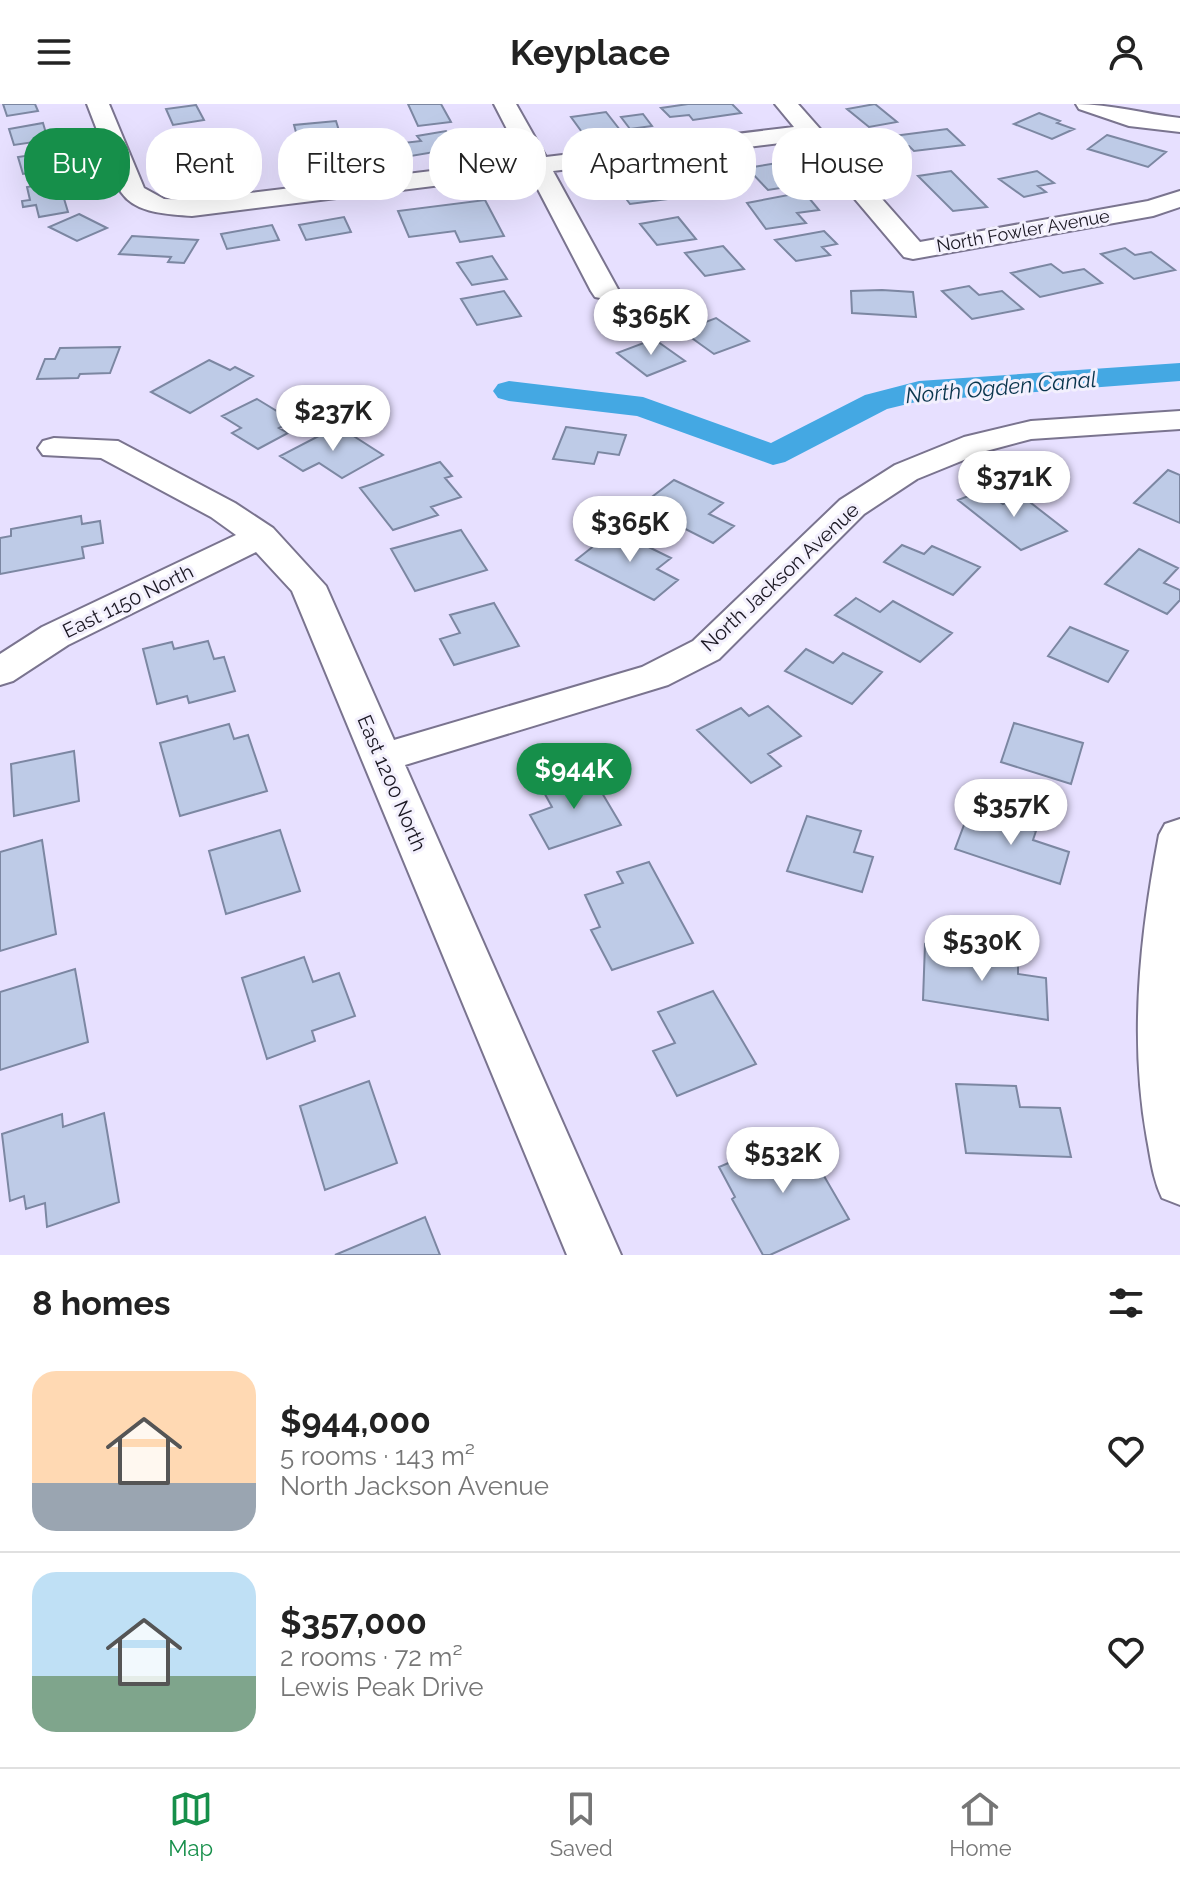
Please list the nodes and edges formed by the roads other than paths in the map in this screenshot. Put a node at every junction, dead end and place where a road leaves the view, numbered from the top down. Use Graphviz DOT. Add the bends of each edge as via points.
graph roads {
  1 [pos="98,104"];
  2 [pos="505,104"];
  3 [pos="786,104"];
  4 [pos="1087,104"];
  5 [pos="1180,125"];
  6 [pos="519,128"];
  7 [pos="808,128"];
  8 [pos="772,137"];
  9 [pos="546,165"];
  10 [pos="546,176"];
  11 [pos="429,179"];
  12 [pos="1180,199"];
  13 [pos="870,200"];
  14 [pos="605,291"];
  15 [pos="1180,420"];
  16 [pos="54,448"];
  17 [pos="261,536"];
  18 [pos="0,672"];
  19 [pos="381,758"];
  20 [pos="1180,835"];
  21 [pos="1180,1181"];
  22 [pos="594,1255"];
  1 -- 11 [label="street" via="133,192 159,206 192,208"];
  2 -- 6 [label="street"];
  3 -- 7 [label="street"];
  4 -- 5 [label="street" via="1129,119"];
  8 -- 9 [label="street"];
  10 -- 14 [label="street"];
  12 -- 13 [label="street, North Fowler Avenue" via="913,251"];
  15 -- 19 [label="street, North Jackson Avenue" via="1031,430 975,444 906,472 852,507 706,650 655,676"];
  16 -- 17 [label="street, East 1200 North" via="107,448"];
  17 -- 18 [label="street, East 1150 North" via="55,636"];
  17 -- 19 [label="street, East 1200 North" via="308,586"];
  19 -- 22 [label="street, East 1200 North"];
  20 -- 21 [label="street" via="1160,985 1164,1086"];
}
